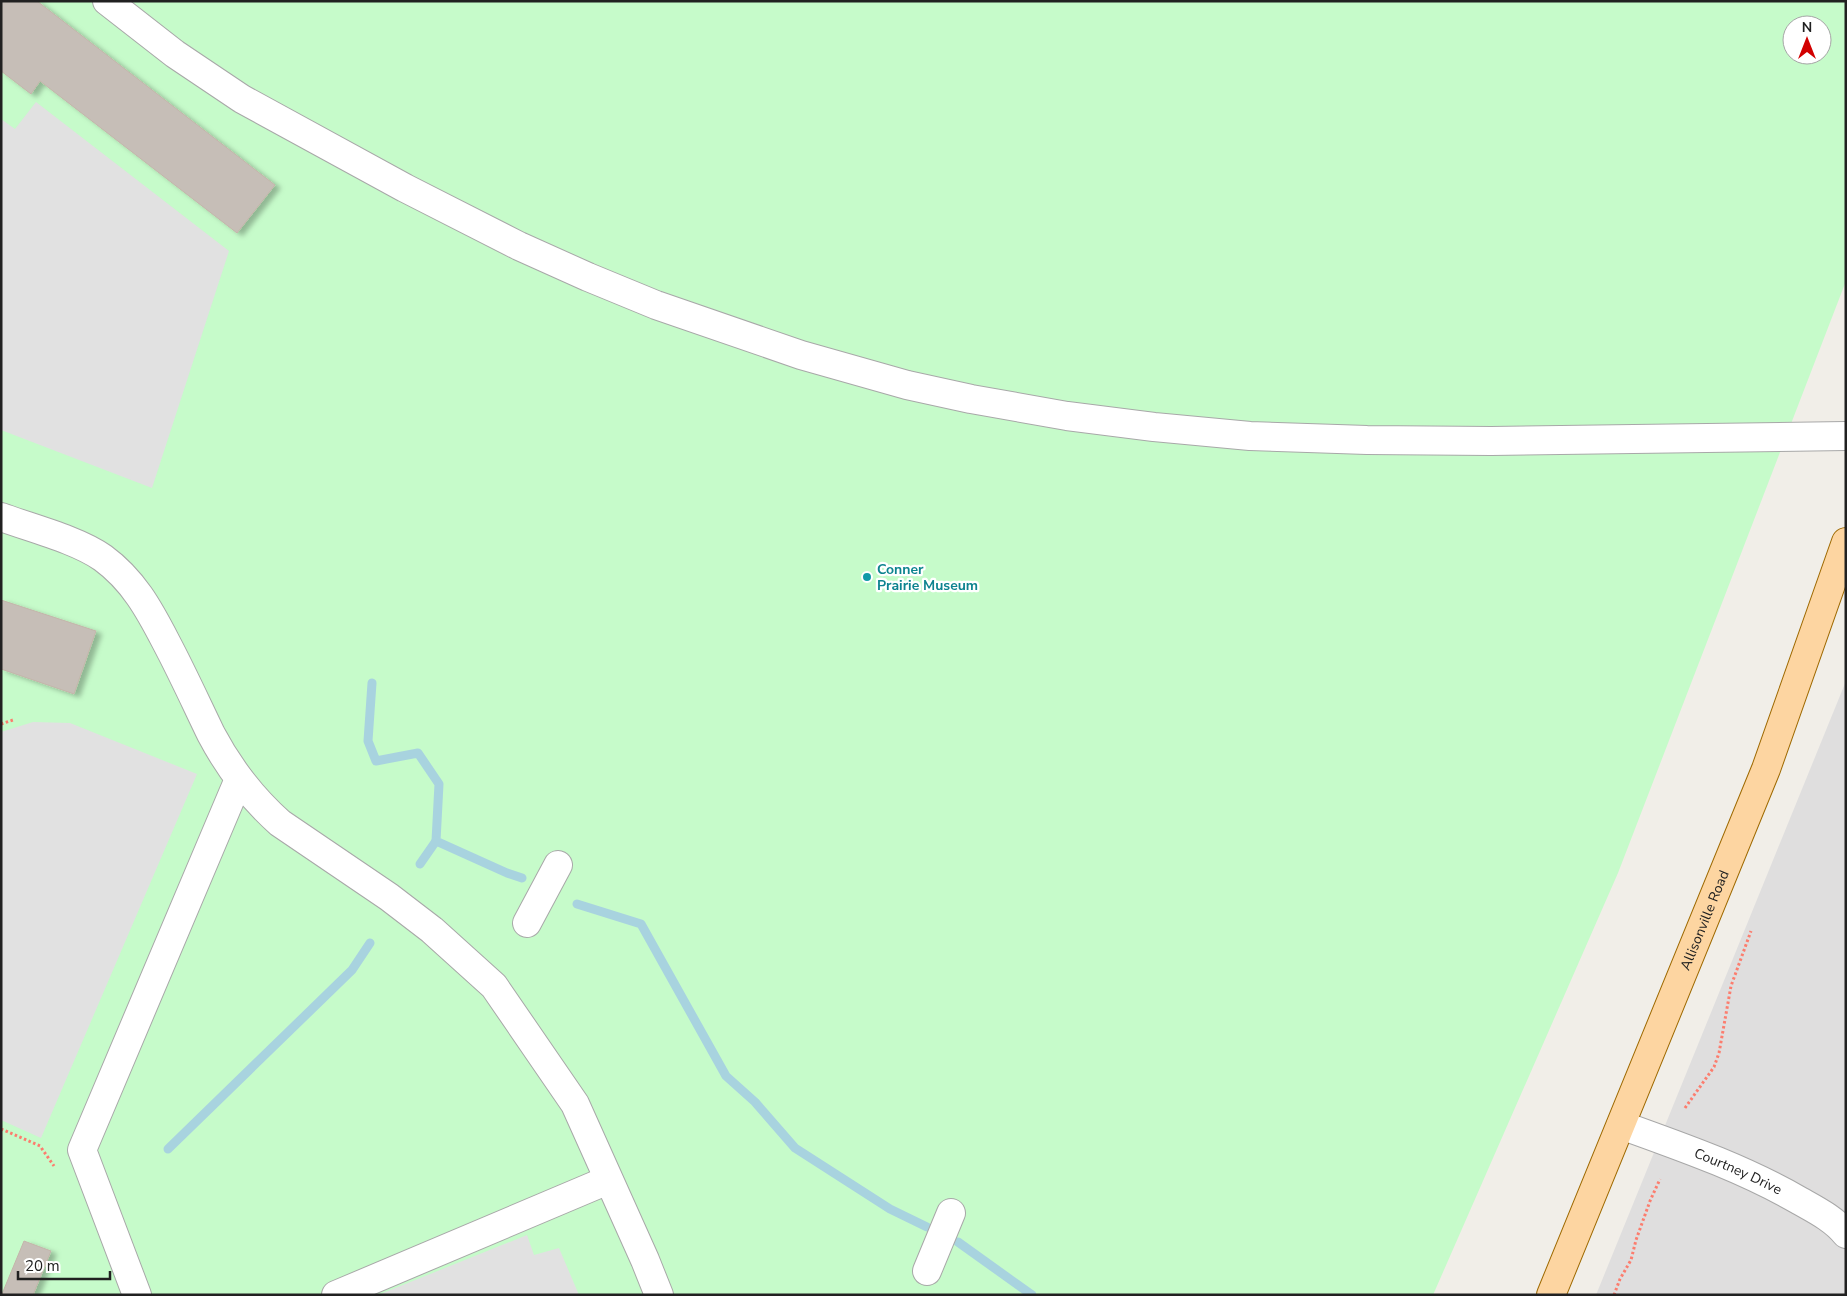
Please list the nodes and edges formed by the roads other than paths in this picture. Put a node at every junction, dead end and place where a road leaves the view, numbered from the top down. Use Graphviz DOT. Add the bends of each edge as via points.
graph roads {
  1 [pos="107,1"];
  2 [pos="1846,436"];
  3 [pos="1,517"];
  4 [pos="1846,542"];
  5 [pos="240,780"];
  6 [pos="558,865"];
  7 [pos="527,923"];
  8 [pos="1621,1125"];
  9 [pos="608,1180"];
  10 [pos="951,1212"];
  11 [pos="1843,1226"];
  12 [pos="926,1271"];
  13 [pos="137,1295"];
  14 [pos="336,1295"];
  15 [pos="659,1295"];
  16 [pos="1551,1295"];
  1 -- 2 [label="street" via="175,54 242,99 519,246 588,277 744,336 907,385 1067,416 1250,436 1481,441"];
  3 -- 5 [label="street" via="80,546 101,557 133,586 147,605 212,735"];
  4 -- 8 [label="main road, Allisonville Road" via="1766,769"];
  5 -- 9 [label="street" via="280,824 403,908 494,986 574,1104"];
  5 -- 13 [label="street" via="82,1150"];
  6 -- 7 [label="street"];
  8 -- 11 [label="street, Courtney Drive" via="1768,1182"];
  8 -- 16 [label="main road, Allisonville Road"];
  9 -- 14 [label="street"];
  9 -- 15 [label="street"];
  10 -- 12 [label="street"];
}
